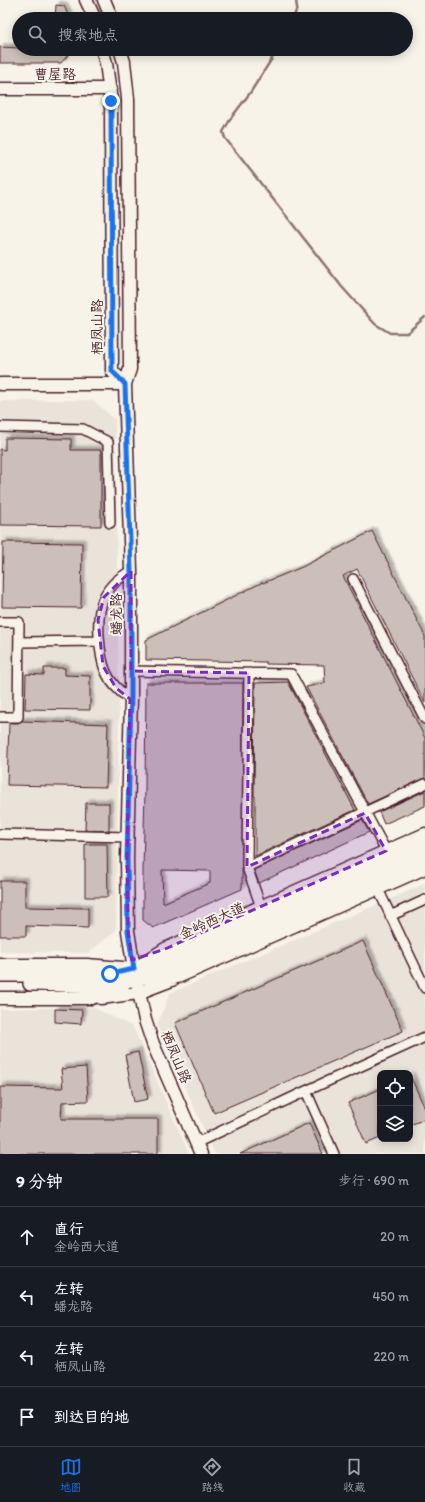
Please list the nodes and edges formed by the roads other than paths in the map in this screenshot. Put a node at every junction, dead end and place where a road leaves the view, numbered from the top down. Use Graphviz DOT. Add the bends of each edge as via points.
graph roads {
  1 [pos="86,0"];
  2 [pos="104,0"];
  3 [pos="92,12"];
  4 [pos="109,12"];
  5 [pos="104,56"];
  6 [pos="122,56"];
  7 [pos="0,89"];
  8 [pos="110,89"];
  9 [pos="0,384"];
  10 [pos="125,384"];
  11 [pos="0,427"];
  12 [pos="110,523"];
  13 [pos="131,571"];
  14 [pos="353,579"];
  15 [pos="0,622"];
  16 [pos="99,641"];
  17 [pos="19,642"];
  18 [pos="131,671"];
  19 [pos="249,673"];
  20 [pos="130,699"];
  21 [pos="0,717"];
  22 [pos="425,719"];
  23 [pos="425,784"];
  24 [pos="365,813"];
  25 [pos="0,834"];
  26 [pos="425,834"];
  27 [pos="128,837"];
  28 [pos="425,846"];
  29 [pos="386,851"];
  30 [pos="425,858"];
  31 [pos="247,867"];
  32 [pos="425,868"];
  33 [pos="378,889"];
  34 [pos="425,900"];
  35 [pos="261,907"];
  36 [pos="390,916"];
  37 [pos="0,965"];
  38 [pos="134,969"];
  39 [pos="0,976"];
  40 [pos="178,977"];
  41 [pos="0,984"];
  42 [pos="425,988"];
  43 [pos="139,992"];
  44 [pos="0,998"];
  45 [pos="92,998"];
  46 [pos="425,1037"];
  47 [pos="306,1091"];
  48 [pos="198,1148"];
  49 [pos="334,1154"];
  1 -- 3 [label="street"];
  2 -- 4 [label="street"];
  5 -- 8 [label="street, 栖凤山路"];
  6 -- 10 [label="street" via="128,99 130,369"];
  7 -- 8 [label="street, 曹屋路"];
  8 -- 10 [label="street, 栖凤山路" via="112,371"];
  9 -- 10 [label="street"];
  10 -- 13 [label="street, 蟠龙路"];
  11 -- 12 [label="street" via="83,429 108,442"];
  13 -- 16 [label="street" via="112,584 104,597 98,620"];
  13 -- 18 [label="street, 蟠龙路"];
  14 -- 22 [label="street"];
  15 -- 17 [label="street" via="19,622"];
  16 -- 17 [label="street"];
  16 -- 20 [label="street" via="106,674 116,688"];
  17 -- 21 [label="street" via="18,717"];
  18 -- 19 [label="street"];
  18 -- 20 [label="street, 蟠龙路"];
  19 -- 24 [label="street" via="291,674"];
  19 -- 31 [label="street"];
  20 -- 27 [label="street, 蟠龙路"];
  23 -- 24 [label="street"];
  24 -- 29 [label="street"];
  24 -- 31 [label="street"];
  25 -- 27 [label="street"];
  26 -- 29 [label="street"];
  27 -- 38 [label="street, 蟠龙路" via="128,931"];
  28 -- 38 [label="main road, 金岭西大道" via="178,954"];
  29 -- 35 [label="street"];
  30 -- 38 [label="main road, 金岭西大道" via="182,964 152,975"];
  31 -- 35 [label="street"];
  32 -- 33 [label="street"];
  33 -- 36 [label="street"];
  33 -- 40 [label="street"];
  34 -- 36 [label="street"];
  35 -- 38 [label="street" via="165,949"];
  36 -- 42 [label="street"];
  37 -- 38 [label="street" via="87,965"];
  38 -- 39 [label="main road, 金岭西大道" via="110,974"];
  38 -- 40 [label="street"];
  38 -- 41 [label="main road, 金岭西大道" via="110,984"];
  38 -- 43 [label="street, 栖凤山路"];
  38 -- 45 [label="street"];
  40 -- 43 [label="street"];
  43 -- 45 [label="street" via="108,998"];
  43 -- 48 [label="street, 栖凤山路" via="153,1044"];
  44 -- 45 [label="street"];
  46 -- 47 [label="street"];
  47 -- 48 [label="street"];
  47 -- 49 [label="street"];
}
